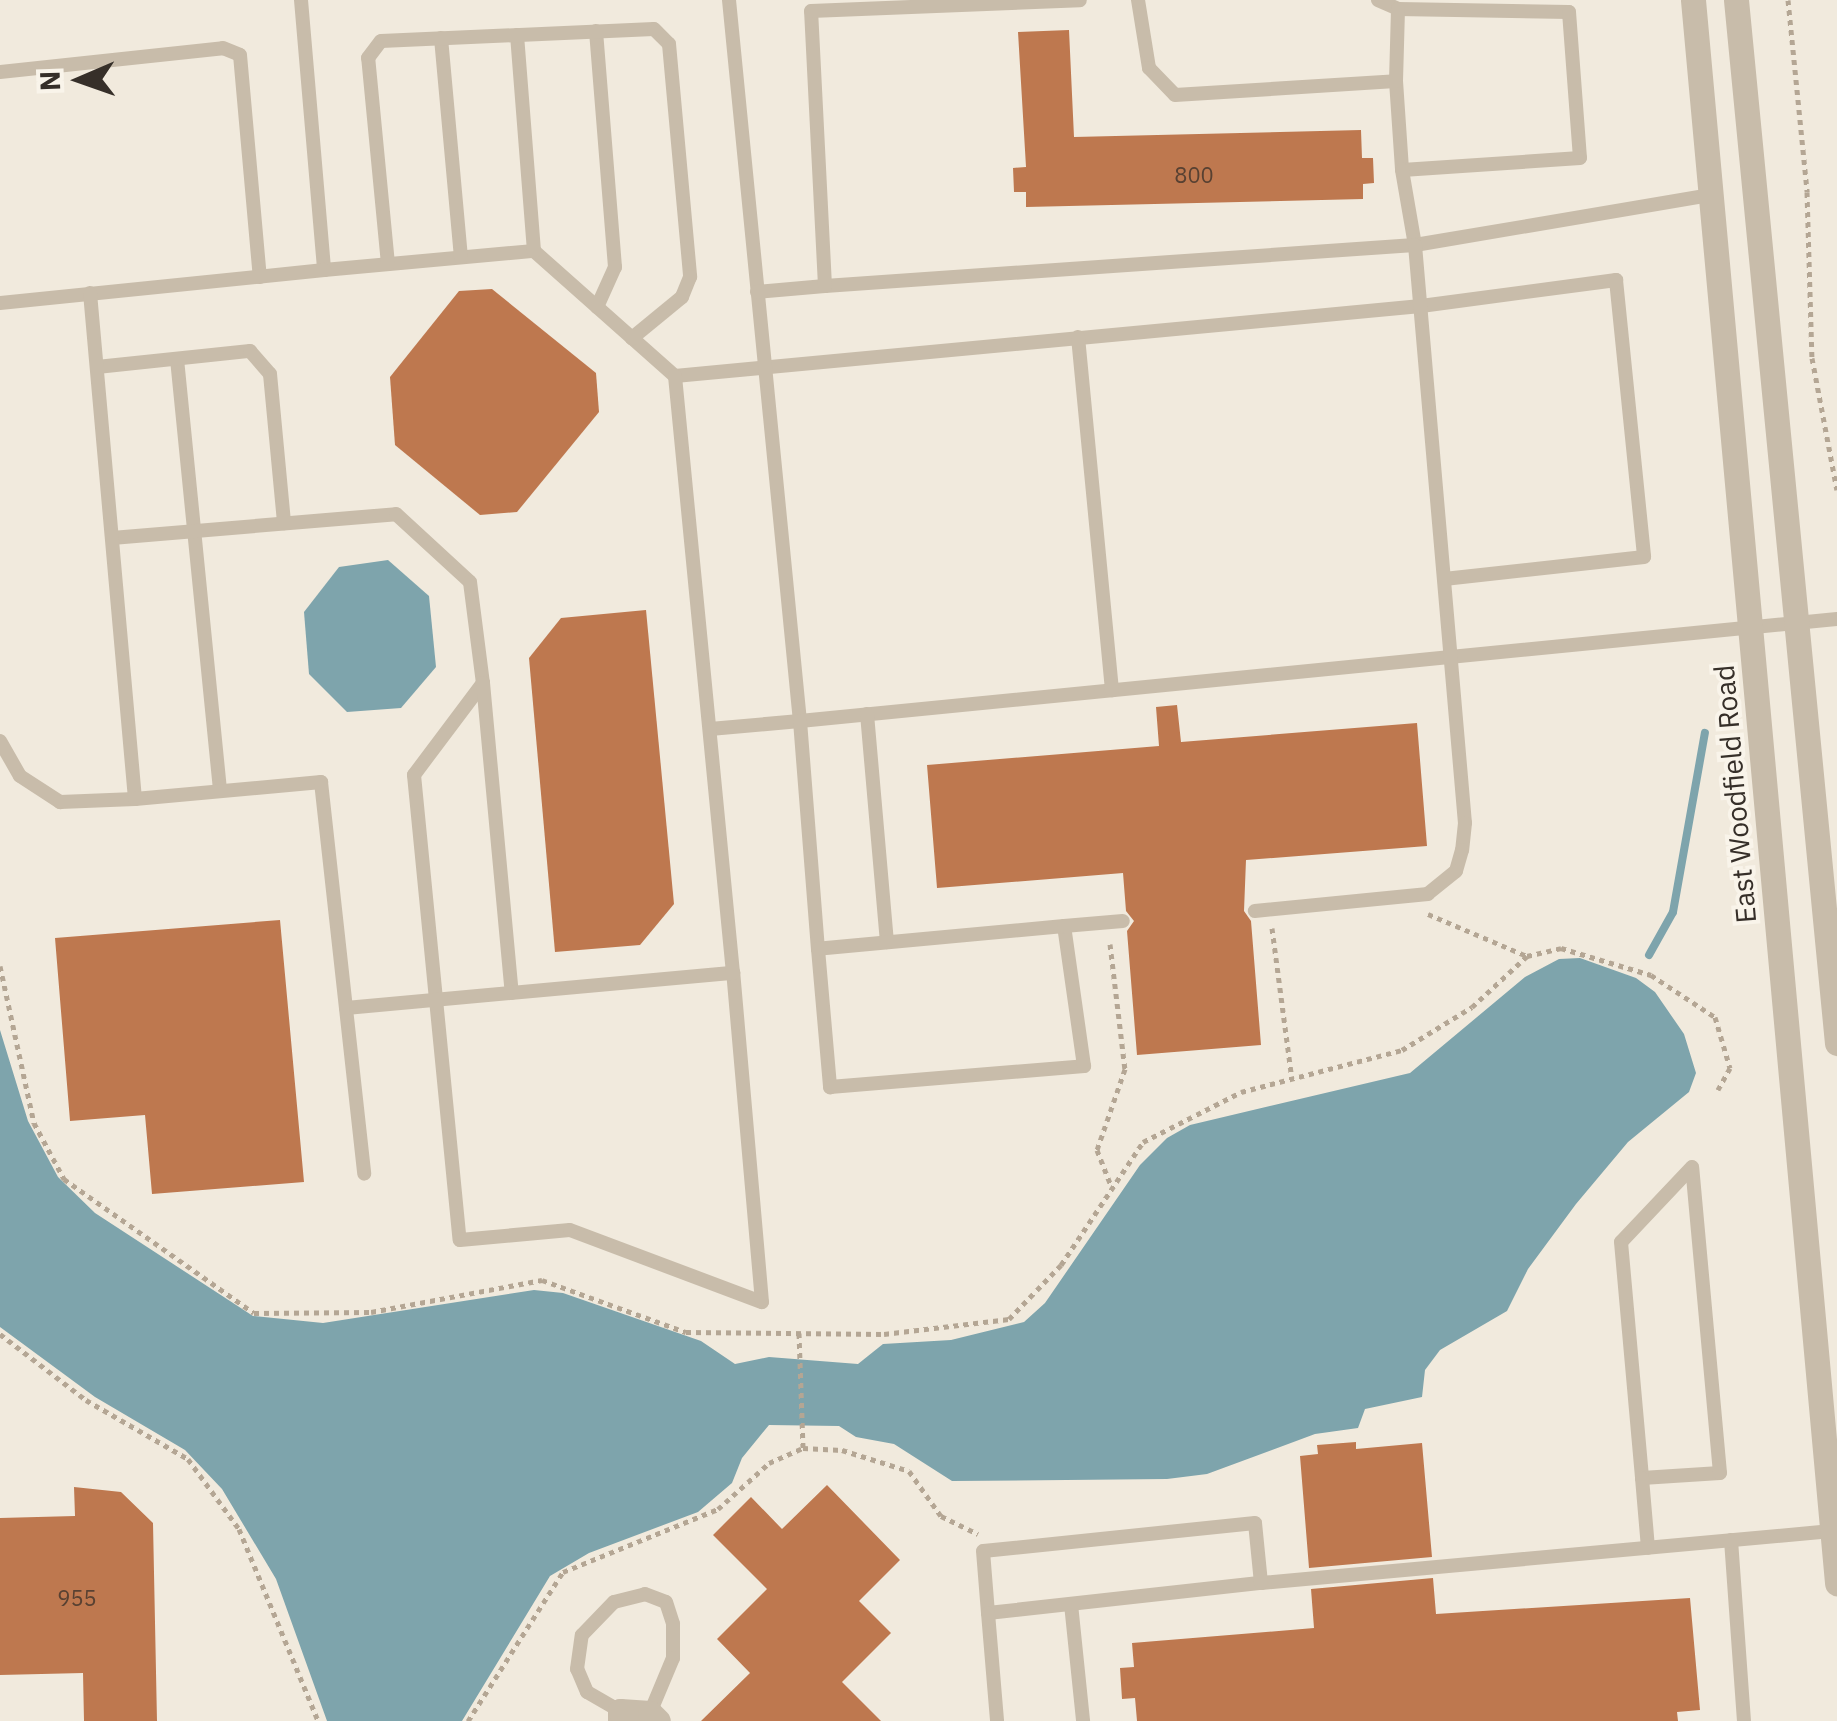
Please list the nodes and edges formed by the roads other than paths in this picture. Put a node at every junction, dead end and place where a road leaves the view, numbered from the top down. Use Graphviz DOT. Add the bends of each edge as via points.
graph roads {
  1 [pos="300,0"];
  2 [pos="730,0"];
  3 [pos="1080,0"];
  4 [pos="1138,0"];
  5 [pos="1378,0"];
  6 [pos="1693,0"];
  7 [pos="1736,0"];
  8 [pos="1398,9"];
  9 [pos="596,31"];
  10 [pos="517,35"];
  11 [pos="441,38"];
  12 [pos="0,72"];
  13 [pos="1396,81"];
  14 [pos="1402,170"];
  15 [pos="1711,195"];
  16 [pos="1415,245"];
  17 [pos="534,251"];
  18 [pos="460,258"];
  19 [pos="388,264"];
  20 [pos="324,270"];
  21 [pos="260,276"];
  22 [pos="824,286"];
  23 [pos="757,292"];
  24 [pos="90,294"];
  25 [pos="0,303"];
  26 [pos="1420,306"];
  27 [pos="597,307"];
  28 [pos="1078,337"];
  29 [pos="632,338"];
  30 [pos="177,358"];
  31 [pos="764,366"];
  32 [pos="97,368"];
  33 [pos="675,376"];
  34 [pos="284,523"];
  35 [pos="194,531"];
  36 [pos="112,538"];
  37 [pos="1444,579"];
  38 [pos="1837,619"];
  39 [pos="1797,624"];
  40 [pos="1750,632"];
  41 [pos="1451,657"];
  42 [pos="484,683"];
  43 [pos="1112,690"];
  44 [pos="867,714"];
  45 [pos="800,721"];
  46 [pos="710,729"];
  47 [pos="0,741"];
  48 [pos="220,791"];
  49 [pos="135,799"];
  50 [pos="1262,910"];
  51 [pos="1123,921"];
  52 [pos="1064,926"];
  53 [pos="888,942"];
  54 [pos="818,949"];
  55 [pos="733,973"];
  56 [pos="512,993"];
  57 [pos="435,1000"];
  58 [pos="346,1008"];
  59 [pos="1837,1043"];
  60 [pos="364,1174"];
  61 [pos="1642,1478"];
  62 [pos="1832,1531"];
  63 [pos="1731,1540"];
  64 [pos="1648,1548"];
  65 [pos="1261,1583"];
  66 [pos="1837,1584"];
  67 [pos="1071,1604"];
  68 [pos="988,1613"];
  69 [pos="620,1716"];
  70 [pos="654,1717"];
  71 [pos="997,1721"];
  72 [pos="1083,1721"];
  73 [pos="1744,1721"];
  1 -- 20 [label="lane"];
  2 -- 23 [label="lane"];
  3 -- 22 [label="lane" via="812,11"];
  4 -- 13 [label="lane" via="1149,68 1175,95"];
  5 -- 8 [label="lane"];
  6 -- 15 [label="street, East Woodfield Road"];
  7 -- 39 [label="street"];
  8 -- 13 [label="lane"];
  8 -- 14 [label="lane" via="1569,12 1580,158"];
  9 -- 10 [label="lane"];
  9 -- 27 [label="lane" via="614,267"];
  9 -- 29 [label="lane" via="654,29 669,44 690,277 682,296"];
  10 -- 11 [label="lane"];
  10 -- 17 [label="lane"];
  11 -- 18 [label="lane"];
  11 -- 19 [label="lane" via="381,41 368,58"];
  12 -- 21 [label="lane" via="223,48 240,55"];
  13 -- 14 [label="lane"];
  14 -- 16 [label="lane"];
  15 -- 16 [label="lane"];
  15 -- 40 [label="street, East Woodfield Road"];
  16 -- 22 [label="lane"];
  16 -- 26 [label="lane"];
  17 -- 18 [label="lane"];
  17 -- 27 [label="lane"];
  18 -- 19 [label="lane"];
  19 -- 20 [label="lane"];
  20 -- 21 [label="lane"];
  21 -- 24 [label="lane"];
  22 -- 23 [label="lane"];
  23 -- 31 [label="lane"];
  24 -- 25 [label="lane"];
  24 -- 32 [label="lane"];
  26 -- 28 [label="lane"];
  26 -- 37 [label="lane"];
  26 -- 37 [label="lane" via="1616,280 1644,557"];
  27 -- 29 [label="lane"];
  28 -- 31 [label="lane"];
  28 -- 43 [label="lane"];
  29 -- 33 [label="lane"];
  30 -- 32 [label="lane"];
  30 -- 34 [label="lane" via="250,351 270,374"];
  30 -- 35 [label="lane"];
  31 -- 33 [label="lane"];
  31 -- 45 [label="lane"];
  32 -- 36 [label="lane"];
  33 -- 46 [label="lane"];
  34 -- 35 [label="lane"];
  34 -- 42 [label="lane" via="396,514 470,582"];
  35 -- 36 [label="lane"];
  35 -- 48 [label="lane"];
  36 -- 49 [label="lane"];
  37 -- 41 [label="lane"];
  38 -- 39 [label="lane"];
  39 -- 40 [label="lane"];
  39 -- 59 [label="street"];
  40 -- 41 [label="lane"];
  40 -- 62 [label="street, East Woodfield Road"];
  41 -- 43 [label="lane"];
  41 -- 50 [label="lane" via="1462,850 1446,883 1428,894"];
  42 -- 56 [label="lane"];
  42 -- 57 [label="lane" via="414,775"];
  43 -- 44 [label="lane"];
  44 -- 45 [label="lane"];
  44 -- 53 [label="lane"];
  45 -- 46 [label="lane"];
  45 -- 54 [label="lane"];
  46 -- 55 [label="lane"];
  47 -- 49 [label="lane" via="20,776 60,802"];
  48 -- 49 [label="lane"];
  48 -- 58 [label="lane" via="322,782"];
  51 -- 52 [label="lane"];
  52 -- 53 [label="lane"];
  52 -- 54 [label="lane" via="1084,1066 830,1086"];
  53 -- 54 [label="lane"];
  55 -- 56 [label="lane"];
  55 -- 57 [label="lane" via="762,1302 570,1230 460,1240"];
  56 -- 57 [label="lane"];
  57 -- 58 [label="lane"];
  58 -- 60 [label="lane"];
  61 -- 61 [label="lane" via="1621,1242 1692,1167 1720,1474"];
  61 -- 64 [label="lane"];
  62 -- 63 [label="lane"];
  62 -- 66 [label="street, East Woodfield Road"];
  63 -- 64 [label="lane"];
  63 -- 73 [label="lane"];
  64 -- 65 [label="lane"];
  65 -- 67 [label="lane"];
  65 -- 68 [label="lane" via="1255,1523 983,1551"];
  67 -- 68 [label="lane"];
  67 -- 72 [label="lane"];
  68 -- 71 [label="lane"];
  69 -- 70 [label="street"];
  69 -- 70 [label="lane" via="587,1692 576,1669 582,1636 614,1602 645,1594 666,1602 673,1624 673,1658"];
}
